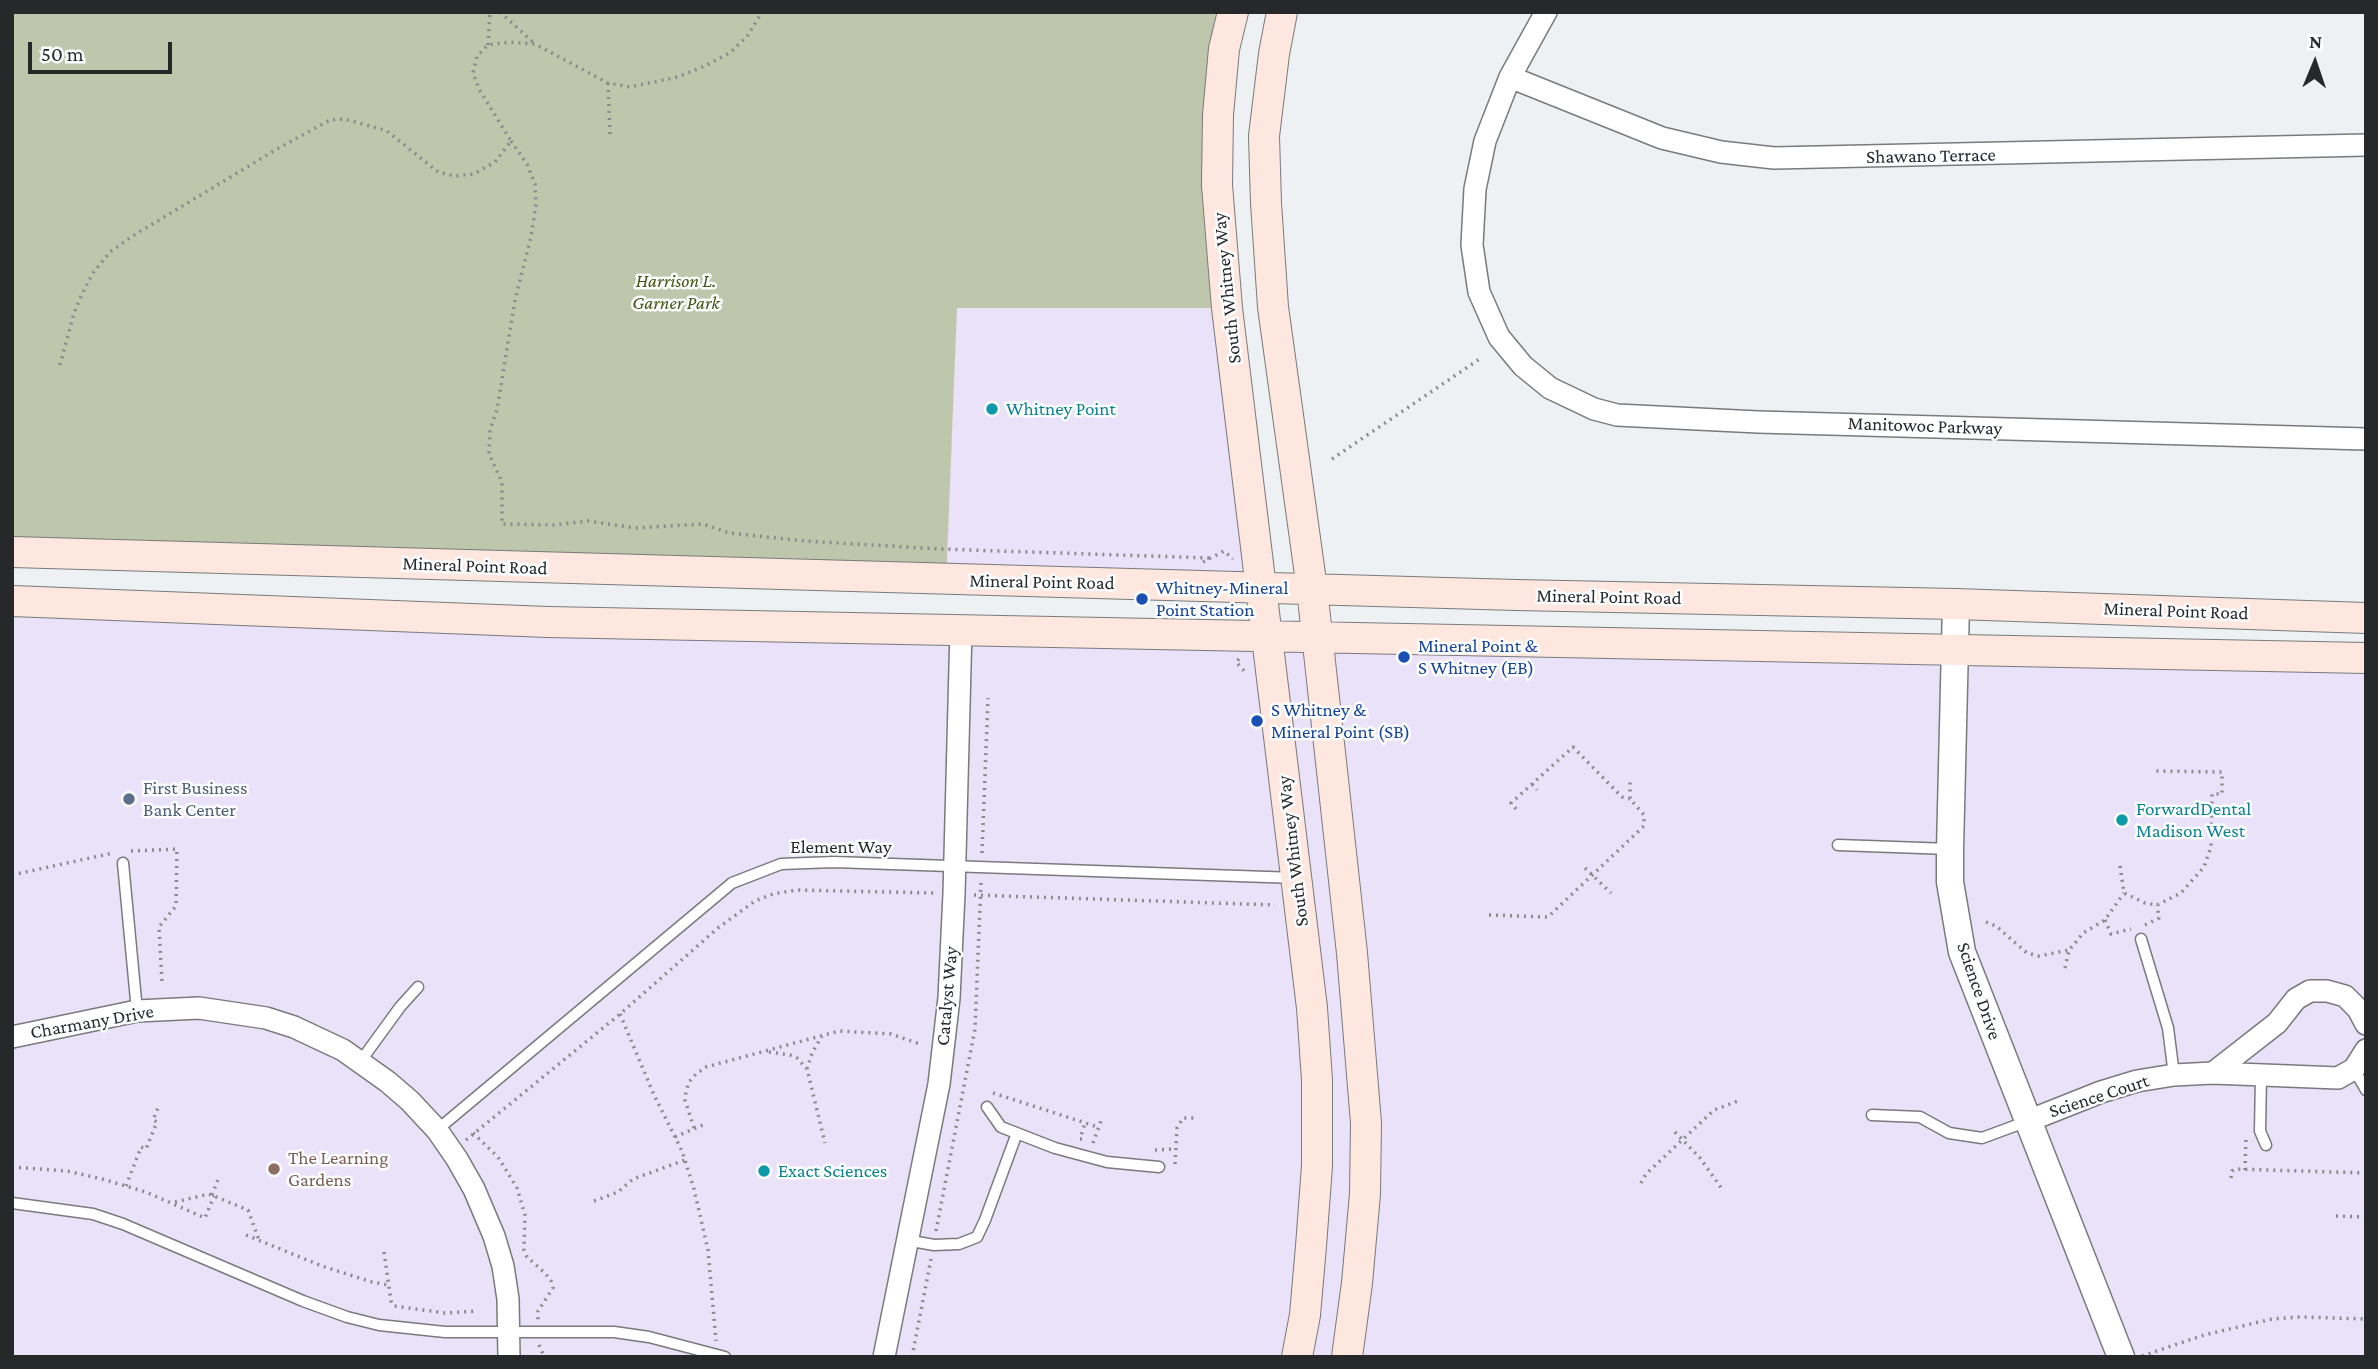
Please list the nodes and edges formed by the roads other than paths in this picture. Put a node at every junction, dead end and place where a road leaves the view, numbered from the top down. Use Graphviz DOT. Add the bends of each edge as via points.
graph roads {
  1 [pos="1233,12"];
  2 [pos="1282,12"];
  3 [pos="1546,12"];
  4 [pos="1510,77"];
  5 [pos="2366,145"];
  6 [pos="2366,439"];
  7 [pos="12,552"];
  8 [pos="1261,588"];
  9 [pos="1312,589"];
  10 [pos="12,601"];
  11 [pos="1956,604"];
  12 [pos="2366,618"];
  13 [pos="961,629"];
  14 [pos="1267,636"];
  15 [pos="1317,638"];
  16 [pos="1954,650"];
  17 [pos="2366,658"];
  18 [pos="1838,845"];
  19 [pos="1950,849"];
  20 [pos="121,858"];
  21 [pos="955,867"];
  22 [pos="1296,878"];
  23 [pos="2141,939"];
  24 [pos="418,986"];
  25 [pos="137,1011"];
  26 [pos="2363,1012"];
  27 [pos="12,1037"];
  28 [pos="2366,1050"];
  29 [pos="360,1062"];
  30 [pos="2354,1069"];
  31 [pos="2213,1073"];
  32 [pos="2174,1075"];
  33 [pos="2261,1076"];
  34 [pos="2366,1090"];
  35 [pos="987,1107"];
  36 [pos="1872,1115"];
  37 [pos="2028,1121"];
  38 [pos="437,1130"];
  39 [pos="1017,1133"];
  40 [pos="2266,1145"];
  41 [pos="1159,1167"];
  42 [pos="12,1203"];
  43 [pos="906,1240"];
  44 [pos="510,1332"];
  45 [pos="721,1356"];
  46 [pos="509,1357"];
  47 [pos="884,1357"];
  48 [pos="1297,1357"];
  49 [pos="1347,1357"];
  50 [pos="2121,1357"];
  1 -- 8 [label="main road, South Whitney Way" via="1224,49 1217,185"];
  2 -- 9 [label="main road" via="1264,136 1266,203 1273,307"];
  3 -- 4 [label="street, Manitowoc Parkway"];
  4 -- 5 [label="street, Shawano Terrace" via="1662,138 1774,158"];
  4 -- 6 [label="street, Manitowoc Parkway" via="1485,141 1475,189 1472,245 1479,292 1499,337 1523,366 1550,388 1594,409 1617,415 1758,422"];
  7 -- 8 [label="main road, Mineral Point Road"];
  8 -- 9 [label="main road, Mineral Point Road"];
  8 -- 14 [label="main road, South Whitney Way"];
  9 -- 11 [label="main road, Mineral Point Road"];
  9 -- 15 [label="main road"];
  10 -- 13 [label="main road" via="548,622"];
  11 -- 12 [label="main road, Mineral Point Road"];
  11 -- 16 [label="street, Science Drive"];
  13 -- 14 [label="main road"];
  13 -- 21 [label="street, Catalyst Way"];
  14 -- 15 [label="main road"];
  14 -- 22 [label="main road, South Whitney Way"];
  15 -- 16 [label="main road"];
  15 -- 49 [label="main road" via="1366,1123 1365,1194"];
  16 -- 17 [label="main road"];
  16 -- 19 [label="street, Science Drive"];
  18 -- 19 [label="lane"];
  19 -- 37 [label="street, Science Drive" via="1962,952"];
  20 -- 25 [label="lane"];
  21 -- 22 [label="lane, Element Way"];
  21 -- 38 [label="lane, Element Way" via="781,864 732,883"];
  21 -- 43 [label="street, Catalyst Way" via="939,1084"];
  22 -- 48 [label="main road, South Whitney Way" via="1317,1080 1317,1166 1305,1315"];
  23 -- 32 [label="lane" via="2168,1028"];
  24 -- 29 [label="lane"];
  25 -- 27 [label="street, Charmany Drive"];
  25 -- 29 [label="street, Charmany Drive" via="199,1008 266,1018 325,1041"];
  26 -- 31 [label="street" via="2345,996 2310,991"];
  28 -- 30 [label="street"];
  29 -- 38 [label="street, Charmany Drive" via="410,1101"];
  30 -- 33 [label="street, Science Court" via="2338,1078"];
  30 -- 34 [label="lane"];
  31 -- 32 [label="street, Science Court"];
  31 -- 33 [label="street, Science Court"];
  32 -- 37 [label="street, Science Court" via="2101,1092"];
  33 -- 40 [label="lane" via="2260,1131"];
  35 -- 39 [label="lane" via="1001,1127"];
  36 -- 37 [label="lane" via="1920,1117 1949,1133 1982,1138"];
  37 -- 50 [label="street, Science Drive"];
  38 -- 44 [label="street, Charmany Drive" via="485,1211 503,1266"];
  39 -- 41 [label="lane" via="1107,1162"];
  39 -- 43 [label="lane" via="977,1237 959,1244"];
  42 -- 44 [label="lane" via="93,1214 123,1224 346,1317 421,1331"];
  43 -- 47 [label="street, Catalyst Way"];
  44 -- 45 [label="lane" via="614,1332"];
  44 -- 46 [label="street, Charmany Drive"];
}
